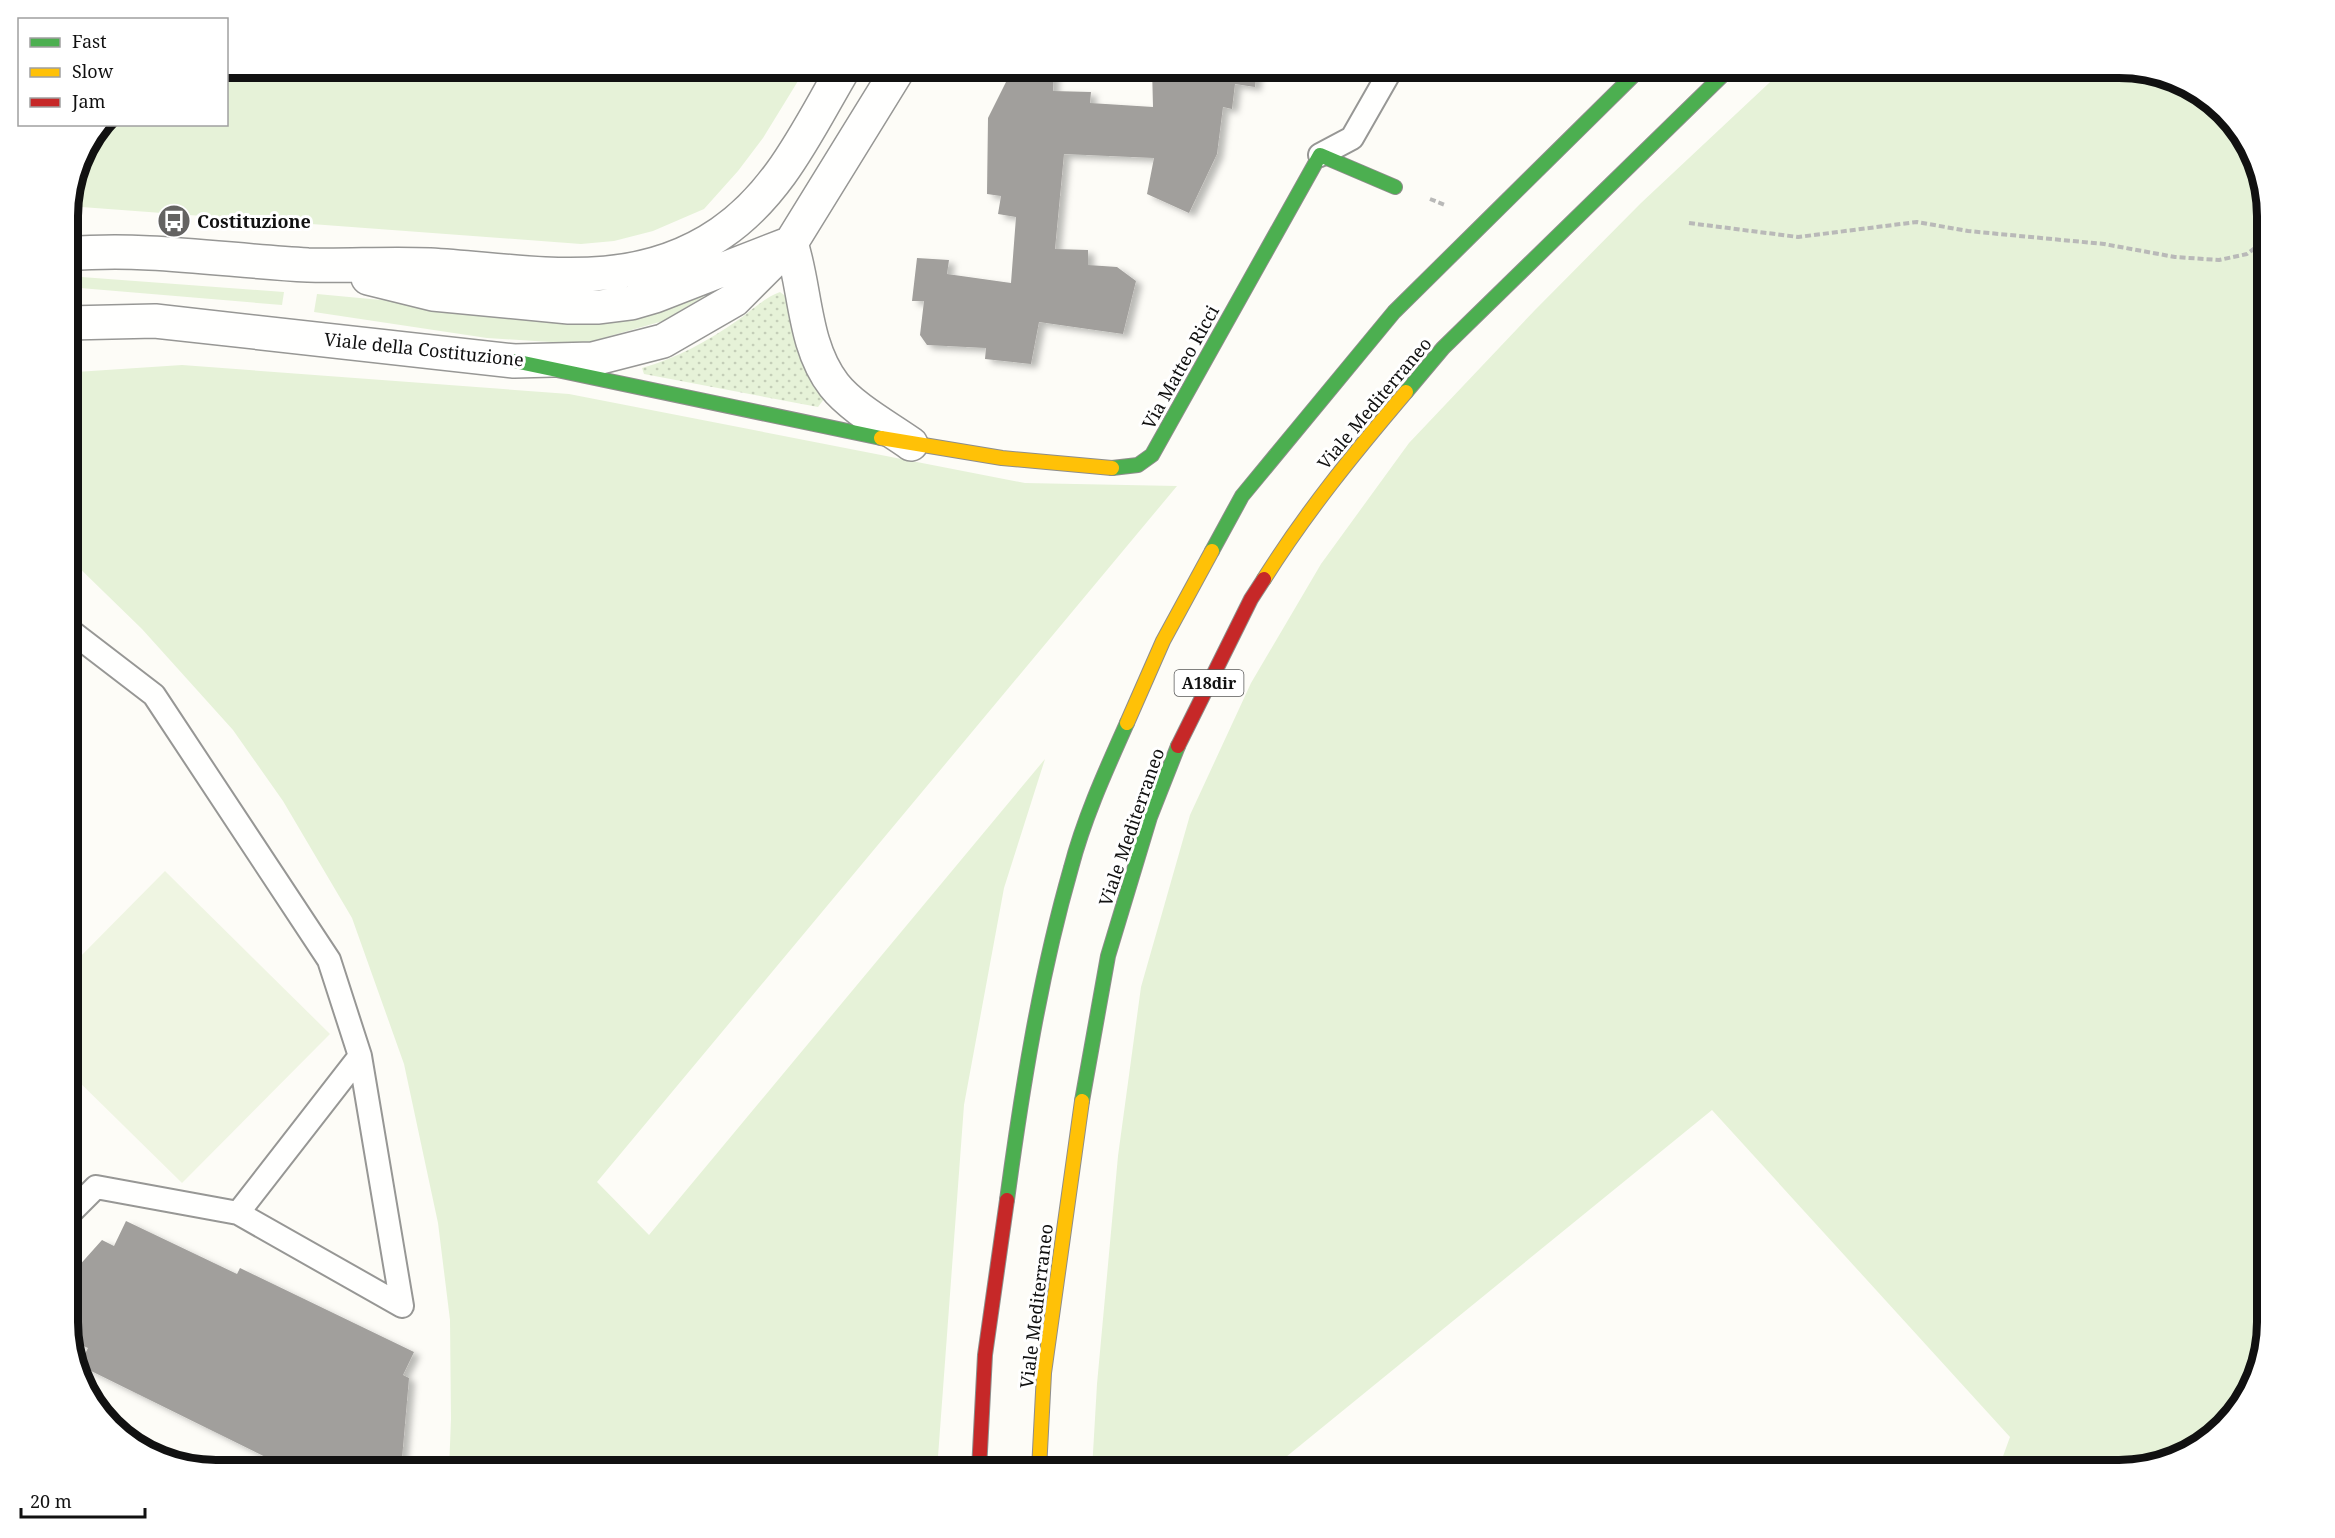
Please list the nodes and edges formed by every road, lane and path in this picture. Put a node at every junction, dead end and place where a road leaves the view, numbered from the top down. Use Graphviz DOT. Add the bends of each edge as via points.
graph roads {
  1 [pos="838,78"];
  2 [pos="893,78"];
  3 [pos="1386,78"];
  4 [pos="1631,78"];
  5 [pos="1720,78"];
  6 [pos="1320,155"];
  7 [pos="1395,187"];
  8 [pos="1689,223"];
  9 [pos="791,243"];
  10 [pos="2257,246"];
  11 [pos="78,254"];
  12 [pos="308,265"];
  13 [pos="78,323"];
  14 [pos="514,361"];
  15 [pos="911,444"];
  16 [pos="78,637"];
  17 [pos="360,1056"];
  18 [pos="78,1205"];
  19 [pos="238,1213"];
  20 [pos="980,1460"];
  21 [pos="1040,1460"];
  1 -- 12 [label="street" via="770,190 721,234 670,258 605,275 571,276 428,265"];
  2 -- 9 [label="street, Viale della Costituzione"];
  3 -- 6 [label="lane" via="1352,138"];
  4 -- 20 [label="main road, A18dir" via="1394,312 1242,496 1163,641 1096,793 1071,866 1052,942 1018,1118 985,1354"];
  5 -- 21 [label="main road, Viale Mediterraneo / A18dir" via="1443,348 1341,468 1296,528 1251,599 1172,757 1108,956 1077,1128 1044,1372"];
  6 -- 7 [label="main road"];
  6 -- 15 [label="main road, Via Matteo Ricci" via="1152,455 1138,465 1118,468 1002,458"];
  8 -- 10 [label="path" via="1798,237 1917,222 2219,261 2247,254"];
  9 -- 12 [label="street" via="656,296 599,308 433,294"];
  9 -- 14 [label="street, Viale della Costituzione" via="734,300 663,341 593,359"];
  9 -- 15 [label="street" via="809,327 820,361 834,385"];
  11 -- 12 [label="street" via="126,252"];
  13 -- 14 [label="street, Viale della Costituzione" via="155,321"];
  14 -- 15 [label="main road, Via Matteo Ricci"];
  16 -- 17 [label="lane" via="154,695 330,960"];
  17 -- 19 [label="lane"];
  17 -- 19 [label="lane" via="402,1306"];
  18 -- 19 [label="lane" via="96,1187"];
}
